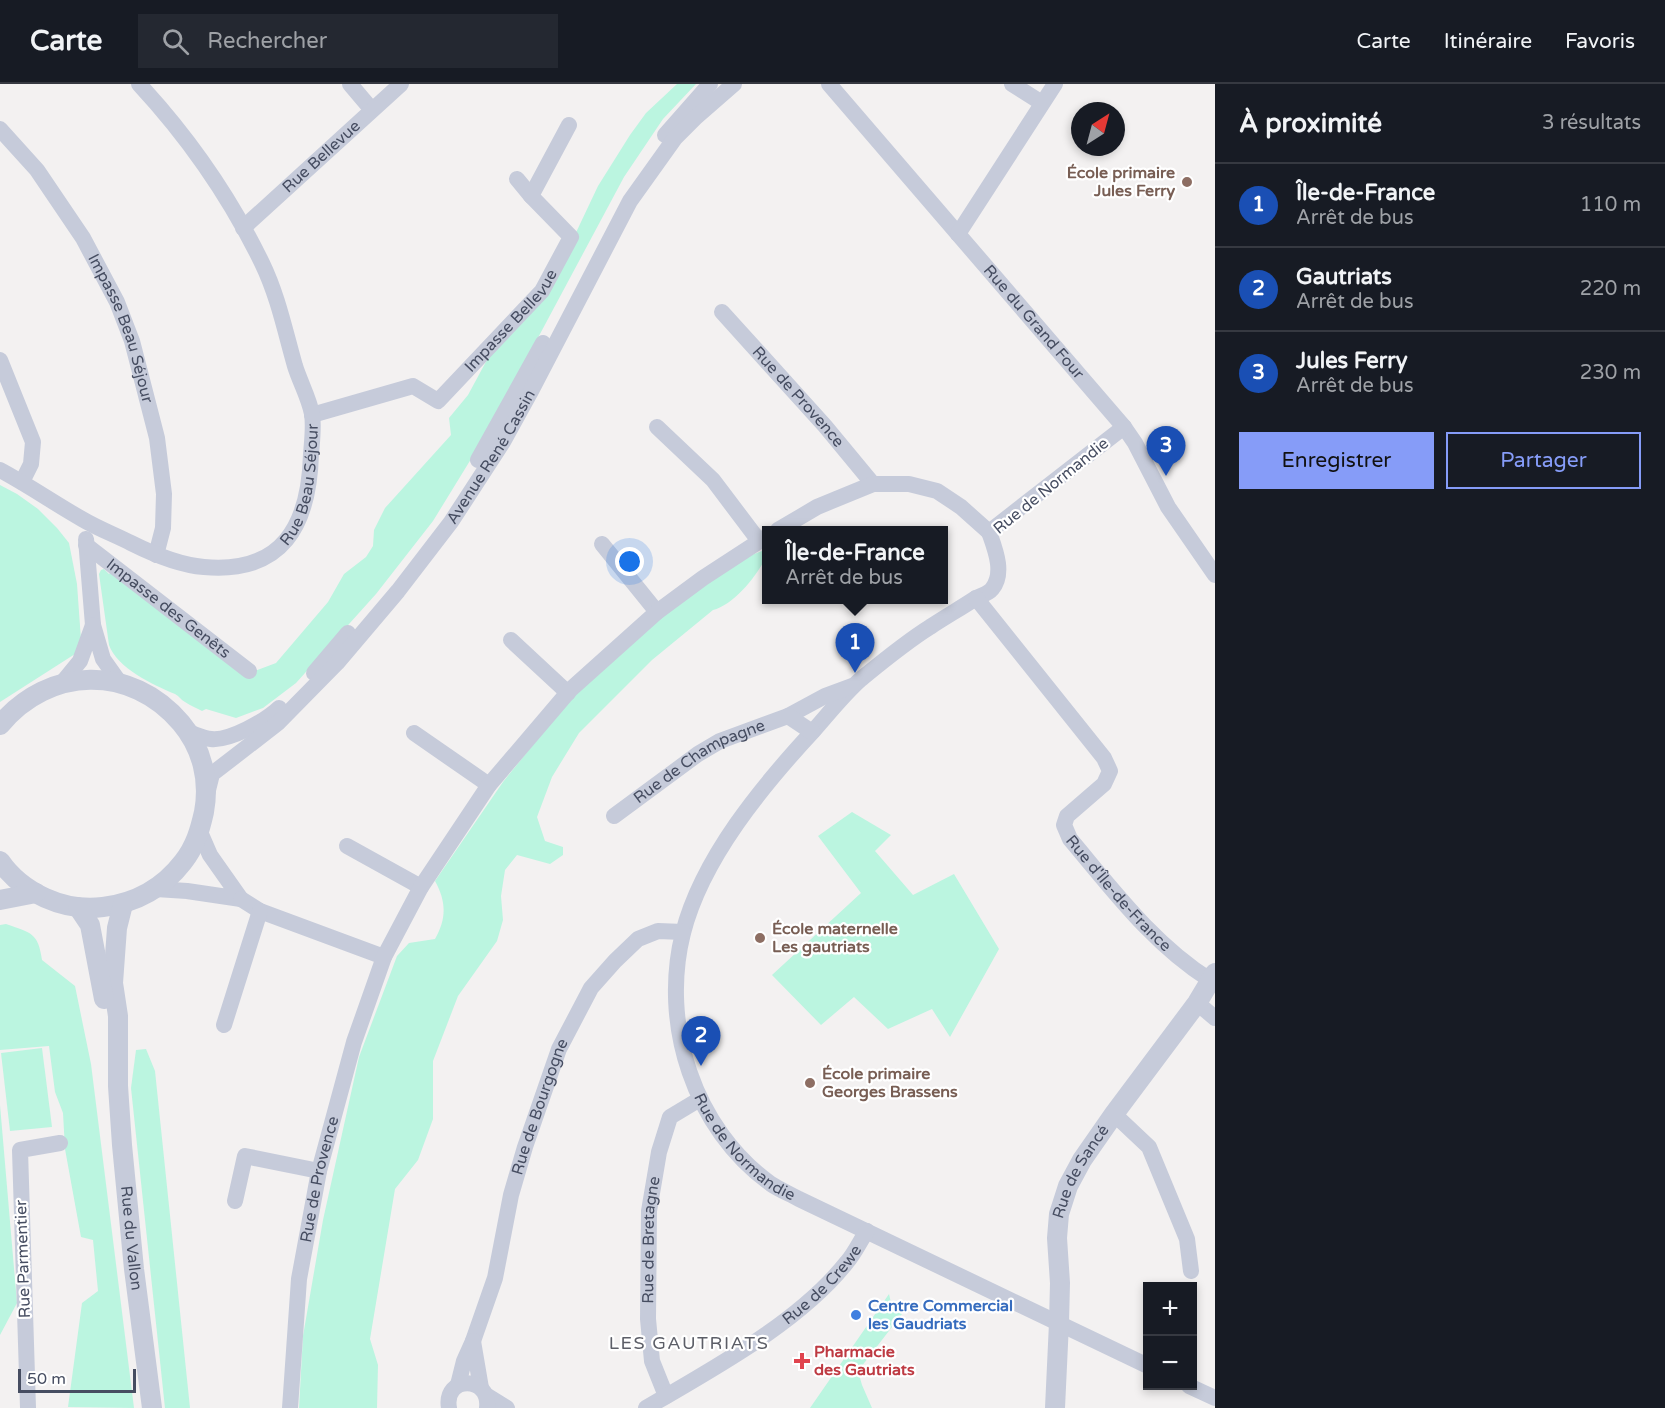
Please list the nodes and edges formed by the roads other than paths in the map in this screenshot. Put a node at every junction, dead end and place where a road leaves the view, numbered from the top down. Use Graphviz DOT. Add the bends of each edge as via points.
graph roads {
  1 [pos="139,84"];
  2 [pos="350,84"];
  3 [pos="401,84"];
  4 [pos="710,84"];
  5 [pos="734,84"];
  6 [pos="829,84"];
  7 [pos="1012,84"];
  8 [pos="1055,84"];
  9 [pos="1042,104"];
  10 [pos="372,110"];
  11 [pos="569,124"];
  12 [pos="0,129"];
  13 [pos="517,179"];
  14 [pos="531,196"];
  15 [pos="243,228"];
  16 [pos="958,234"];
  17 [pos="722,312"];
  18 [pos="0,360"];
  19 [pos="312,414"];
  20 [pos="657,427"];
  21 [pos="1124,427"];
  22 [pos="0,470"];
  23 [pos="22,482"];
  24 [pos="873,484"];
  25 [pos="83,520"];
  26 [pos="786,526"];
  27 [pos="989,532"];
  28 [pos="762,538"];
  29 [pos="762,540"];
  30 [pos="602,544"];
  31 [pos="86,545"];
  32 [pos="1215,547"];
  33 [pos="156,555"];
  34 [pos="1202,558"];
  35 [pos="1215,575"];
  36 [pos="976,598"];
  37 [pos="657,612"];
  38 [pos="93,625"];
  39 [pos="511,640"];
  40 [pos="249,671"];
  41 [pos="63,683"];
  42 [pos="120,683"];
  43 [pos="856,684"];
  44 [pos="568,693"];
  45 [pos="788,716"];
  46 [pos="0,725"];
  47 [pos="188,732"];
  48 [pos="812,732"];
  49 [pos="414,733"];
  50 [pos="489,785"];
  51 [pos="206,798"];
  52 [pos="614,816"];
  53 [pos="200,832"];
  54 [pos="347,846"];
  55 [pos="0,861"];
  56 [pos="421,886"];
  57 [pos="156,889"];
  58 [pos="36,893"];
  59 [pos="241,899"];
  60 [pos="0,900"];
  61 [pos="123,904"];
  62 [pos="78,907"];
  63 [pos="260,911"];
  64 [pos="683,932"];
  65 [pos="384,957"];
  66 [pos="1213,977"];
  67 [pos="1197,1003"];
  68 [pos="1215,1018"];
  69 [pos="224,1025"];
  70 [pos="118,1067"];
  71 [pos="700,1099"];
  72 [pos="1114,1114"];
  73 [pos="60,1143"];
  74 [pos="319,1172"];
  75 [pos="235,1201"];
  76 [pos="867,1231"];
  77 [pos="1191,1271"];
  78 [pos="1059,1323"];
  79 [pos="473,1341"];
  80 [pos="1143,1364"];
  81 [pos="458,1385"];
  82 [pos="1197,1390"];
  83 [pos="666,1396"];
  84 [pos="484,1397"];
  85 [pos="1215,1398"];
  86 [pos="28,1408"];
  87 [pos="153,1408"];
  88 [pos="290,1408"];
  89 [pos="449,1408"];
  90 [pos="507,1408"];
  91 [pos="646,1408"];
  92 [pos="1055,1408"];
  1 -- 15 [label="street, Rue Beau Séjour" via="202,159"];
  2 -- 10 [label="street"];
  3 -- 10 [label="street, Rue Bellevue"];
  4 -- 47 [label="street, Avenue René Cassin" via="668,129 624,193 485,448 449,507 396,578 295,694 272,714 248,729 212,739"];
  5 -- 51 [label="street, Avenue René Cassin" via="675,138 630,201 503,442 451,522 337,663 278,723 212,774"];
  6 -- 16 [label="street, Rue du Grand Four"];
  7 -- 9 [label="street"];
  8 -- 9 [label="street"];
  9 -- 16 [label="street"];
  10 -- 15 [label="street, Rue Bellevue"];
  11 -- 14 [label="street"];
  12 -- 33 [label="street, Impasse Beau Séjour" via="37,170 83,238 132,340 158,438 164,494"];
  13 -- 14 [label="street"];
  14 -- 19 [label="street, Impasse Bellevue" via="571,237 542,291 438,401 413,386"];
  15 -- 19 [label="street, Rue Beau Séjour" via="279,303"];
  16 -- 21 [label="street, Rue du Grand Four"];
  17 -- 24 [label="street, Rue de Provence"];
  18 -- 23 [label="street" via="33,442 31,464"];
  19 -- 33 [label="street, Rue Beau Séjour" via="311,476 303,512 295,531 283,543 249,564 227,568 201,567"];
  20 -- 28 [label="street, Rue de Provence" via="713,480"];
  21 -- 27 [label="street, Rue de Normandie"];
  21 -- 34 [label="street, Rue du Grand Four" via="1168,507"];
  22 -- 23 [label="street, Rue Beau Séjour"];
  23 -- 25 [label="street, Rue Beau Séjour"];
  24 -- 26 [label="street" via="818,507"];
  24 -- 27 [label="street" via="909,484 937,491"];
  25 -- 31 [label="street"];
  25 -- 33 [label="street, Rue Beau Séjour"];
  27 -- 36 [label="street, Rue de Normandie" via="998,557 997,576 992,590"];
  29 -- 37 [label="street, Rue de Provence"];
  30 -- 37 [label="street"];
  31 -- 38 [label="street"];
  31 -- 40 [label="street, Impasse des Genêts"];
  32 -- 34 [label="street"];
  34 -- 35 [label="street, Rue du Grand Four"];
  36 -- 43 [label="street, Rue de Normandie" via="927,628"];
  36 -- 66 [label="street, Rue d'Île-de-France" via="1104,758 1110,771 1104,784 1067,816 1064,825 1070,839 1157,940 1190,967"];
  37 -- 44 [label="street, Rue de Provence"];
  38 -- 41 [label="street" via="80,661"];
  38 -- 42 [label="street" via="103,659"];
  39 -- 44 [label="street"];
  41 -- 42 [label="street" via="92,679"];
  41 -- 46 [label="street" via="22,703"];
  42 -- 47 [label="street" via="147,693 170,710"];
  43 -- 45 [label="street, Rue de Champagne"];
  43 -- 48 [label="street, Rue de Normandie"];
  44 -- 50 [label="street, Rue de Provence"];
  45 -- 48 [label="street"];
  45 -- 52 [label="street, Rue de Champagne" via="720,741"];
  47 -- 51 [label="street" via="204,770"];
  48 -- 64 [label="street, Rue de Normandie" via="781,766 718,850"];
  49 -- 50 [label="street"];
  50 -- 56 [label="street, Rue de Provence"];
  51 -- 53 [label="street"];
  53 -- 57 [label="street" via="175,873"];
  53 -- 59 [label="street" via="210,855"];
  54 -- 56 [label="street"];
  55 -- 58 [label="street"];
  56 -- 65 [label="street, Rue de Provence"];
  57 -- 59 [label="street"];
  57 -- 61 [label="street"];
  58 -- 60 [label="street"];
  58 -- 62 [label="street"];
  59 -- 63 [label="street"];
  61 -- 62 [label="street"];
  61 -- 70 [label="street, Rue du Vallon" via="113,983 118,1016"];
  62 -- 70 [label="street, Rue du Vallon" via="92,934"];
  63 -- 65 [label="street"];
  63 -- 69 [label="street"];
  64 -- 71 [label="street, Rue de Normandie" via="676,978 677,1022 689,1073"];
  64 -- 79 [label="street, Rue de Bourgogne" via="658,931 630,946 591,988 559,1049 525,1147 495,1278"];
  65 -- 74 [label="street, Rue de Provence" via="354,1042"];
  66 -- 67 [label="street, Rue de Sancé"];
  67 -- 68 [label="street"];
  67 -- 72 [label="street, Rue de Sancé"];
  70 -- 87 [label="street, Rue du Vallon" via="134,1269"];
  71 -- 76 [label="street, Rue de Normandie" via="726,1139 771,1184"];
  71 -- 83 [label="street, Rue de Bretagne" via="670,1118 658,1152 649,1211 648,1319 652,1361"];
  72 -- 77 [label="street" via="1149,1147 1187,1239"];
  72 -- 78 [label="street, Rue de Sancé" via="1082,1160 1059,1214"];
  73 -- 86 [label="street, Rue Parmentier" via="20,1150"];
  74 -- 75 [label="street" via="245,1156"];
  74 -- 88 [label="street, Rue de Provence" via="299,1279"];
  76 -- 78 [label="street, Rue de Normandie"];
  76 -- 83 [label="street, Rue de Crewe" via="847,1262 798,1309 763,1336"];
  78 -- 80 [label="street, Rue de Normandie"];
  78 -- 92 [label="street, Rue de Sancé"];
  79 -- 81 [label="street, Rue de Bourgogne"];
  79 -- 84 [label="street, Rue de Bourgogne"];
  81 -- 84 [label="street" via="470,1383"];
  81 -- 89 [label="street, Rue de Bourgogne" via="450,1393"];
  82 -- 85 [label="street"];
  83 -- 91 [label="street, Rue de Crewe"];
  84 -- 90 [label="street"];
}
